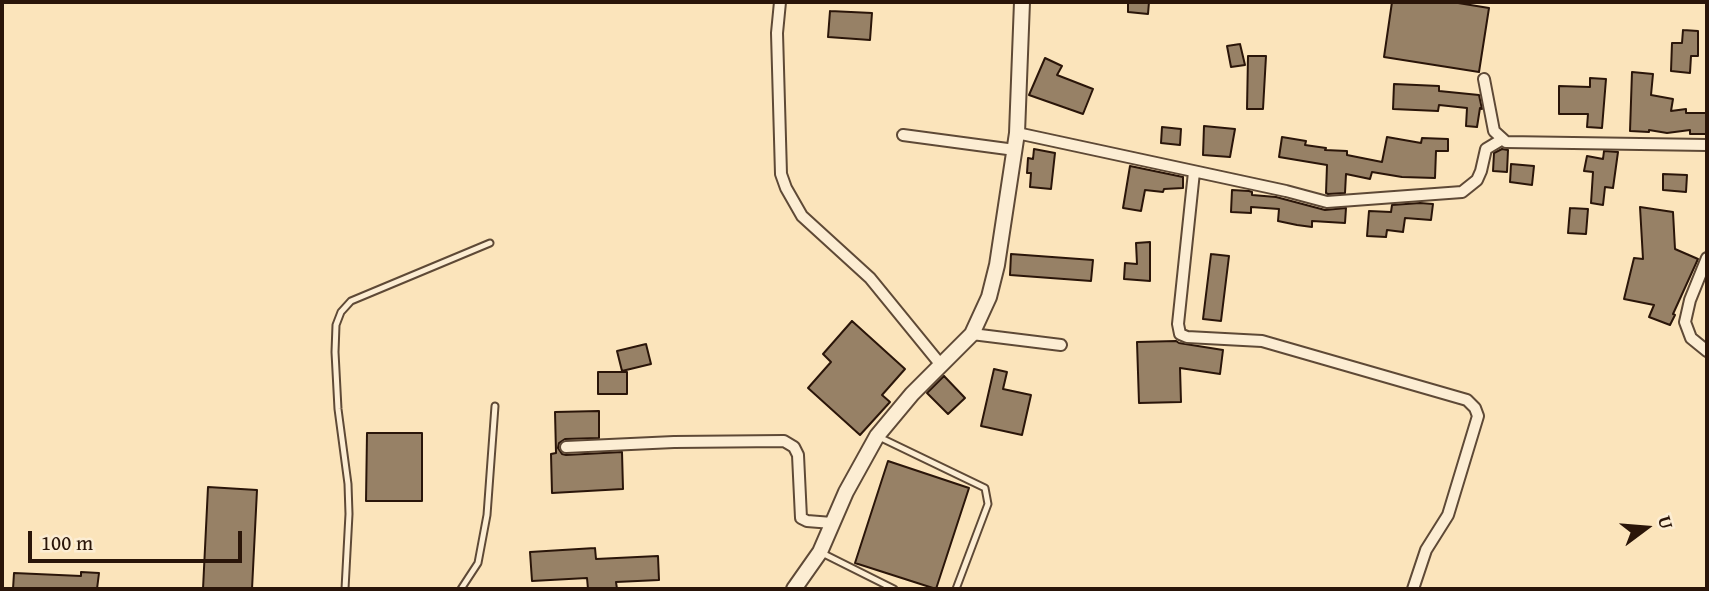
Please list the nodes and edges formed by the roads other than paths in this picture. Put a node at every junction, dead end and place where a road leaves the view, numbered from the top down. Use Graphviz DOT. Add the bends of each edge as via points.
graph roads {
  1 [pos="780,2"];
  2 [pos="1022,2"];
  3 [pos="1484,79"];
  4 [pos="1017,133"];
  5 [pos="903,135"];
  6 [pos="1501,140"];
  7 [pos="1707,145"];
  8 [pos="1015,150"];
  9 [pos="1194,172"];
  10 [pos="490,243"];
  11 [pos="1707,258"];
  12 [pos="972,334"];
  13 [pos="1060,345"];
  14 [pos="1707,351"];
  15 [pos="941,365"];
  16 [pos="495,405"];
  17 [pos="877,436"];
  18 [pos="566,447"];
  19 [pos="832,523"];
  20 [pos="820,552"];
  21 [pos="345,589"];
  22 [pos="461,589"];
  23 [pos="794,589"];
  24 [pos="894,589"];
  25 [pos="956,589"];
  26 [pos="1413,589"];
  1 -- 15 [label="street" via="781,174 786,188 802,216 870,278"];
  2 -- 4 [label="street"];
  3 -- 6 [label="street" via="1494,131"];
  4 -- 8 [label="street"];
  4 -- 9 [label="street"];
  5 -- 8 [label="street"];
  6 -- 7 [label="street"];
  6 -- 9 [label="street" via="1486,149 1476,180 1455,194 1327,202"];
  8 -- 12 [label="street" via="993,285"];
  9 -- 26 [label="street" via="1180,334 1262,341 1467,400 1475,408 1478,416 1448,514 1426,550"];
  10 -- 21 [label="lane" via="351,301 341,312 335,352 348,504"];
  11 -- 14 [label="street" via="1685,322 1691,338"];
  12 -- 13 [label="street"];
  12 -- 15 [label="street"];
  15 -- 17 [label="street"];
  16 -- 22 [label="lane" via="485,527 478,563"];
  17 -- 19 [label="street"];
  17 -- 25 [label="lane" via="982,484 987,491 988,503"];
  18 -- 19 [label="street" via="784,441 798,455 801,518"];
  19 -- 20 [label="street"];
  20 -- 23 [label="street"];
  20 -- 24 [label="lane"];
}
